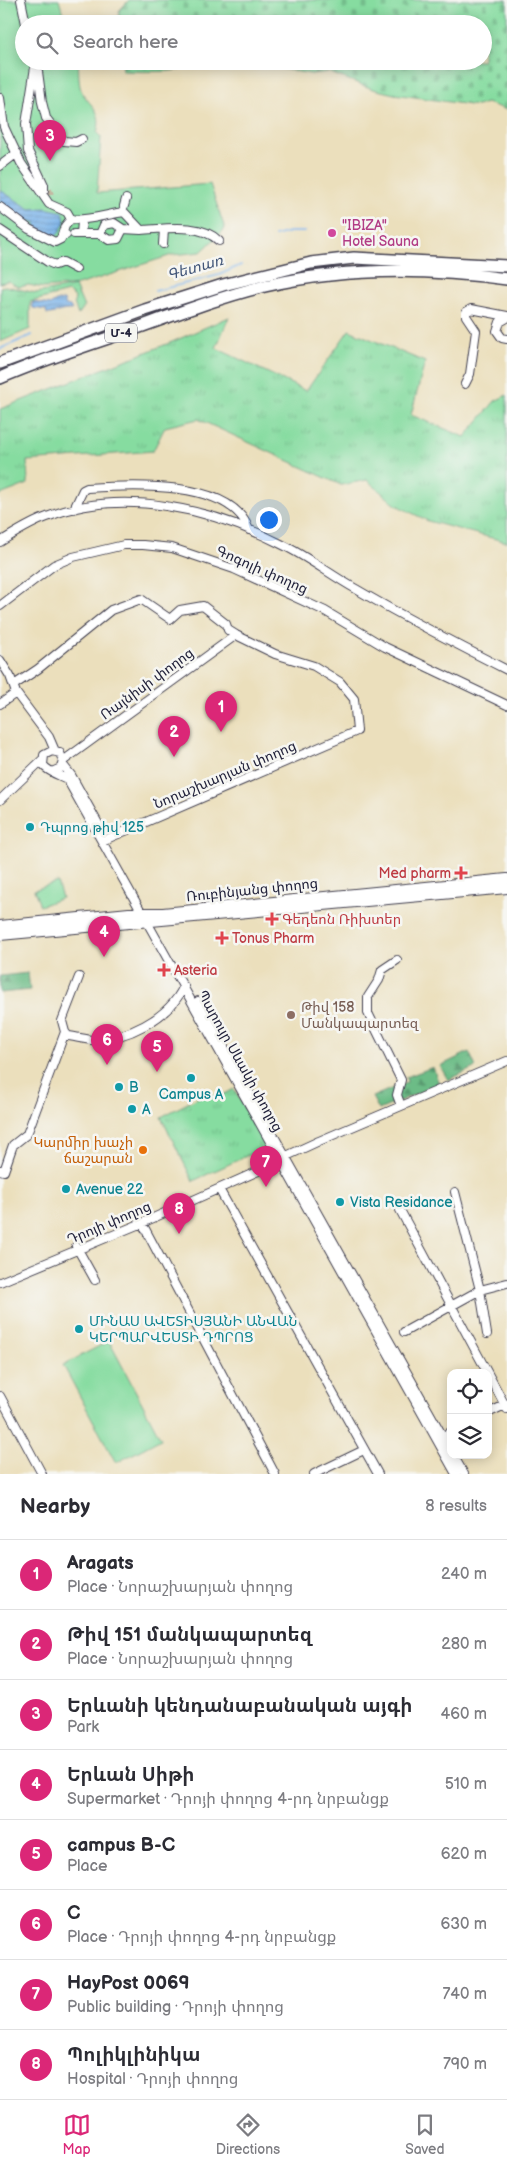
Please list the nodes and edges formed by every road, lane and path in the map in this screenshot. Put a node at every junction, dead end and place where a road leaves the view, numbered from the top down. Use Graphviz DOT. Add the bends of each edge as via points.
graph roads {
  1 [pos="21,0"];
  2 [pos="24,15"];
  3 [pos="35,70"];
  4 [pos="37,70"];
  5 [pos="0,98"];
  6 [pos="82,139"];
  7 [pos="16,153"];
  8 [pos="21,163"];
  9 [pos="0,166"];
  10 [pos="0,207"];
  11 [pos="106,212"];
  12 [pos="77,220"];
  13 [pos="109,224"];
  14 [pos="123,229"];
  15 [pos="164,229"];
  16 [pos="0,230"];
  17 [pos="141,230"];
  18 [pos="100,234"];
  19 [pos="71,235"];
  20 [pos="219,241"];
  21 [pos="163,244"];
  22 [pos="507,266"];
  23 [pos="76,269"];
  24 [pos="507,279"];
  25 [pos="507,317"];
  26 [pos="507,339"];
  27 [pos="0,363"];
  28 [pos="0,378"];
  29 [pos="465,384"];
  30 [pos="74,508"];
  31 [pos="249,530"];
  32 [pos="0,542"];
  33 [pos="0,606"];
  34 [pos="236,635"];
  35 [pos="0,660"];
  36 [pos="507,670"];
  37 [pos="15,689"];
  38 [pos="0,704"];
  39 [pos="507,705"];
  40 [pos="58,757"];
  41 [pos="43,764"];
  42 [pos="54,772"];
  43 [pos="0,787"];
  44 [pos="9,791"];
  45 [pos="0,800"];
  46 [pos="105,840"];
  47 [pos="507,879"];
  48 [pos="507,888"];
  49 [pos="148,917"];
  50 [pos="0,926"];
  51 [pos="0,934"];
  52 [pos="397,960"];
  53 [pos="79,977"];
  54 [pos="184,986"];
  55 [pos="65,1032"];
  56 [pos="507,1061"];
  57 [pos="401,1106"];
  58 [pos="283,1158"];
  59 [pos="0,1170"];
  60 [pos="219,1189"];
  61 [pos="455,1192"];
  62 [pos="400,1210"];
  63 [pos="142,1223"];
  64 [pos="77,1247"];
  65 [pos="95,1280"];
  66 [pos="0,1281"];
  67 [pos="507,1283"];
  68 [pos="480,1290"];
  69 [pos="452,1305"];
  70 [pos="404,1332"];
  71 [pos="487,1334"];
  72 [pos="0,1396"];
  73 [pos="506,1406"];
  74 [pos="492,1411"];
  75 [pos="447,1434"];
  76 [pos="440,1438"];
  77 [pos="447,1446"];
  78 [pos="364,1450"];
  79 [pos="455,1459"];
  80 [pos="42,1474"];
  81 [pos="276,1474"];
  82 [pos="314,1474"];
  83 [pos="378,1474"];
  84 [pos="456,1474"];
  85 [pos="464,1474"];
  1 -- 2 [label="street"];
  3 -- 8 [label="street" via="26,124 28,151 46,188"];
  4 -- 6 [label="street" via="46,118 64,141"];
  5 -- 7 [label="street" via="4,127"];
  7 -- 8 [label="street"];
  7 -- 9 [label="street"];
  8 -- 12 [label="street" via="50,204"];
  10 -- 19 [label="street" via="55,242"];
  11 -- 12 [label="street"];
  11 -- 13 [label="street"];
  11 -- 17 [label="street" via="124,206"];
  12 -- 19 [label="street"];
  12 -- 19 [label="street" via="65,226"];
  13 -- 14 [label="street" via="114,223"];
  13 -- 18 [label="street"];
  14 -- 17 [label="street"];
  14 -- 18 [label="street" via="118,239 109,240"];
  15 -- 17 [label="street"];
  15 -- 20 [label="street" via="206,232"];
  15 -- 21 [label="street"];
  16 -- 23 [label="street" via="48,262 54,265 63,262"];
  18 -- 19 [label="street"];
  22 -- 27 [label="highway, Մ-4" via="354,258 310,263 240,280 152,308"];
  24 -- 28 [label="highway, Մ-4" via="401,270 268,285 133,329"];
  25 -- 26 [label="street" via="500,322 497,331"];
  25 -- 29 [label="street" via="471,309 466,312 476,331 470,374"];
  30 -- 31 [label="street" via="118,503 146,504 194,512"];
  30 -- 31 [label="street" via="87,488 151,485 177,488 209,496 228,505 240,513"];
  30 -- 32 [label="street" via="30,524"];
  31 -- 36 [label="street" via="296,552 396,612"];
  33 -- 39 [label="street, Գոգոլի փողոց" via="54,565 73,557 124,545 172,548 234,569 319,608 385,647"];
  34 -- 37 [label="street" via="203,606 180,610 170,619 141,599 111,610"];
  34 -- 40 [label="street, Ռայնիսի փողոց" via="73,754"];
  34 -- 46 [label="street, Նորաշխարյան փողոց" via="275,654 314,666 340,682 354,699 357,731"];
  35 -- 37 [label="street"];
  37 -- 38 [label="street"];
  37 -- 40 [label="street" via="51,741"];
  40 -- 41 [label="street"];
  40 -- 42 [label="street"];
  40 -- 46 [label="street, Պարույր Սևակի փողոց"];
  41 -- 42 [label="street, Պարույր Սևակի փողոց"];
  41 -- 44 [label="street"];
  42 -- 46 [label="street, Պարույր Սևակի փողոց" via="67,779"];
  43 -- 44 [label="street"];
  44 -- 45 [label="street"];
  46 -- 49 [label="street, Պարույր Սևակի փողոց"];
  47 -- 49 [label="main road, Ռուբինյանց փողոց"];
  48 -- 49 [label="main road, Ռուբինյանց փողոց"];
  49 -- 50 [label="main road, Ռուբինյանց փողոց"];
  49 -- 51 [label="main road, Ռուբինյանց փողոց"];
  49 -- 54 [label="street, Պարույր Սևակի փողոց"];
  49 -- 58 [label="street, Պարույր Սևակի փողոց"];
  52 -- 57 [label="street" via="382,970 368,997 368,1013 401,1080 397,1095"];
  53 -- 55 [label="street" via="62,1021"];
  54 -- 55 [label="street" via="162,1014 128,1033 90,1040 68,1036"];
  54 -- 58 [label="street, Պարույր Սևակի փողոց"];
  55 -- 59 [label="street" via="27,1134 13,1144 4,1171"];
  56 -- 57 [label="street, Դրոյի փողոց"];
  57 -- 58 [label="street, Դրոյի փողոց"];
  58 -- 60 [label="street, Դրոյի փողոց"];
  58 -- 64 [label="street, Դրոյի փողոց"];
  58 -- 76 [label="street, Պարույր Սևակի փողոց"];
  60 -- 63 [label="street, Դրոյի փողոց"];
  60 -- 78 [label="street"];
  61 -- 68 [label="street"];
  62 -- 69 [label="street"];
  63 -- 64 [label="street, Դրոյի փողոց"];
  63 -- 81 [label="street"];
  64 -- 65 [label="street"];
  64 -- 66 [label="street, Դրոյի փողոց"];
  67 -- 68 [label="street"];
  68 -- 69 [label="street"];
  68 -- 71 [label="street"];
  69 -- 70 [label="street"];
  69 -- 73 [label="street"];
  72 -- 80 [label="street"];
  73 -- 74 [label="street"];
  75 -- 76 [label="street"];
  76 -- 77 [label="street, Պարույր Սևակի փողոց"];
  76 -- 84 [label="street, Պարույր Սևակի փողոց"];
  78 -- 82 [label="street"];
  78 -- 83 [label="street"];
  79 -- 85 [label="street"];
}
